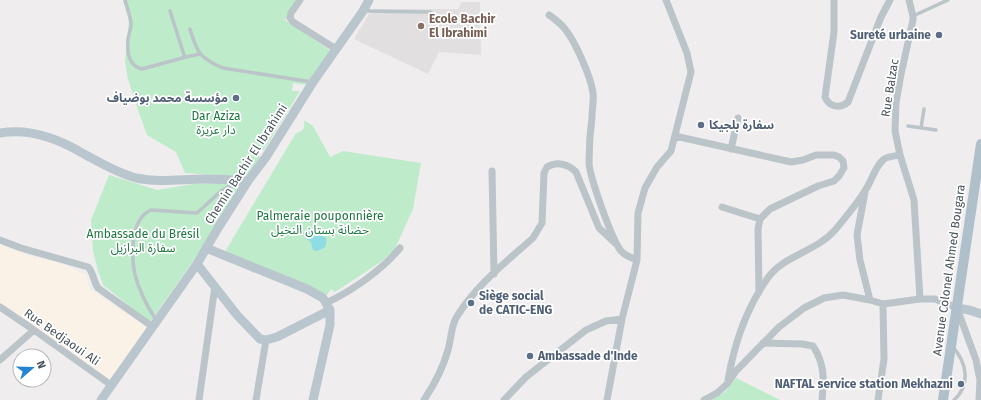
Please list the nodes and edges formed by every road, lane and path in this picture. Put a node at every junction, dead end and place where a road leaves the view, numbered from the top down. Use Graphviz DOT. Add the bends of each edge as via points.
graph roads {
  1 [pos="125,0"];
  2 [pos="300,0"];
  3 [pos="369,0"];
  4 [pos="667,0"];
  5 [pos="834,0"];
  6 [pos="890,0"];
  7 [pos="909,0"];
  8 [pos="948,0"];
  9 [pos="170,11"];
  10 [pos="363,11"];
  11 [pos="431,12"];
  12 [pos="549,15"];
  13 [pos="913,16"];
  14 [pos="190,28"];
  15 [pos="336,50"];
  16 [pos="200,54"];
  17 [pos="186,57"];
  18 [pos="313,82"];
  19 [pos="924,109"];
  20 [pos="738,118"];
  21 [pos="908,126"];
  22 [pos="921,128"];
  23 [pos="936,130"];
  24 [pos="0,133"];
  25 [pos="675,136"];
  26 [pos="981,144"];
  27 [pos="731,149"];
  28 [pos="900,155"];
  29 [pos="492,171"];
  30 [pos="248,181"];
  31 [pos="866,190"];
  32 [pos="722,207"];
  33 [pos="760,219"];
  34 [pos="0,240"];
  35 [pos="615,243"];
  36 [pos="206,248"];
  37 [pos="400,248"];
  38 [pos="637,260"];
  39 [pos="197,264"];
  40 [pos="494,274"];
  41 [pos="214,286"];
  42 [pos="759,292"];
  43 [pos="920,299"];
  44 [pos="870,300"];
  45 [pos="883,304"];
  46 [pos="0,307"];
  47 [pos="328,307"];
  48 [pos="957,308"];
  49 [pos="981,314"];
  50 [pos="622,319"];
  51 [pos="155,324"];
  52 [pos="34,330"];
  53 [pos="266,340"];
  54 [pos="763,343"];
  55 [pos="951,346"];
  56 [pos="979,358"];
  57 [pos="0,360"];
  58 [pos="727,384"];
  59 [pos="111,385"];
  60 [pos="101,400"];
  61 [pos="199,400"];
  62 [pos="256,400"];
  63 [pos="313,400"];
  64 [pos="424,400"];
  65 [pos="504,400"];
  66 [pos="607,400"];
  67 [pos="704,400"];
  68 [pos="822,400"];
  69 [pos="878,400"];
  70 [pos="944,400"];
  71 [pos="954,400"];
  72 [pos="979,400"];
  1 -- 17 [label="lane" via="131,26 128,40 130,58 136,68 142,69"];
  2 -- 15 [label="street" via="290,18"];
  3 -- 10 [label="street, Chemin Bachir El Ibrahimi"];
  4 -- 25 [label="street" via="687,53 691,72"];
  5 -- 6 [label="street" via="834,32 825,97 836,106 843,106 848,102"];
  7 -- 13 [label="street, Rue Balzac"];
  8 -- 13 [label="lane"];
  9 -- 17 [label="lane"];
  10 -- 11 [label="lane"];
  10 -- 15 [label="street, Chemin Bachir El Ibrahimi"];
  12 -- 35 [label="street" via="558,21 572,39 590,79 594,94 590,171"];
  13 -- 28 [label="street, Rue Balzac" via="896,103 895,131"];
  14 -- 16 [label="lane"];
  15 -- 18 [label="street, Chemin Bachir El Ibrahimi"];
  16 -- 17 [label="lane"];
  16 -- 18 [label="lane" via="212,64 223,68"];
  18 -- 30 [label="street, Chemin Bachir El Ibrahimi"];
  19 -- 22 [label="lane"];
  20 -- 27 [label="street"];
  21 -- 22 [label="lane"];
  22 -- 23 [label="lane"];
  24 -- 30 [label="street" via="14,131 37,134 82,153 106,167 148,180"];
  25 -- 27 [label="street"];
  25 -- 38 [label="street" via="671,151 657,167 645,188 638,213"];
  26 -- 48 [label="main road, Avenue Colonel Ahmed Bougara"];
  27 -- 33 [label="street" via="791,162 816,155 834,155 844,163 843,171 834,180 770,208"];
  28 -- 31 [label="street" via="883,160"];
  28 -- 43 [label="street, Rue Balzac" via="914,200"];
  29 -- 40 [label="street"];
  30 -- 36 [label="street, Chemin Bachir El Ibrahimi"];
  30 -- 51 [label="lane" via="228,187 197,213 151,210 146,212 140,221 133,243 135,274"];
  31 -- 42 [label="street" via="830,236 808,251 780,264"];
  31 -- 44 [label="street" via="857,235"];
  32 -- 33 [label="street"];
  33 -- 42 [label="street"];
  34 -- 51 [label="street" via="88,267 98,288"];
  35 -- 38 [label="street" via="626,255"];
  35 -- 40 [label="street" via="600,228 576,172 567,166 554,164 547,167 544,173 542,223 538,231"];
  36 -- 39 [label="street, Chemin Bachir El Ibrahimi"];
  36 -- 47 [label="street" via="307,289 323,298"];
  37 -- 47 [label="street" via="379,269"];
  38 -- 50 [label="street"];
  39 -- 41 [label="street"];
  39 -- 51 [label="street, Chemin Bachir El Ibrahimi"];
  40 -- 64 [label="street" via="466,304 456,319 448,351 434,386"];
  41 -- 53 [label="street" via="249,328 260,339"];
  41 -- 61 [label="street"];
  42 -- 58 [label="street" via="733,353"];
  43 -- 45 [label="street"];
  43 -- 48 [label="street" via="934,300"];
  44 -- 45 [label="street"];
  44 -- 54 [label="street" via="843,295 824,298 778,326"];
  45 -- 69 [label="street" via="884,359"];
  46 -- 52 [label="street, Rue Bedjaoui Ali"];
  47 -- 53 [label="street" via="277,337"];
  47 -- 63 [label="street" via="330,325"];
  48 -- 49 [label="street"];
  48 -- 55 [label="main road, Avenue Colonel Ahmed Bougara"];
  48 -- 56 [label="street"];
  50 -- 65 [label="street" via="596,324 586,330 526,377"];
  50 -- 66 [label="street"];
  51 -- 59 [label="street, Chemin Bachir El Ibrahimi"];
  52 -- 57 [label="street"];
  52 -- 59 [label="street, Rue Bedjaoui Ali"];
  53 -- 62 [label="street"];
  54 -- 58 [label="street"];
  54 -- 68 [label="street" via="813,346 820,356 824,380"];
  55 -- 70 [label="main road, Avenue Colonel Ahmed Bougara"];
  55 -- 71 [label="lane" via="960,354 965,368 963,388"];
  56 -- 72 [label="street"];
  58 -- 67 [label="street"];
  59 -- 60 [label="street, Chemin Bachir El Ibrahimi"];
}
